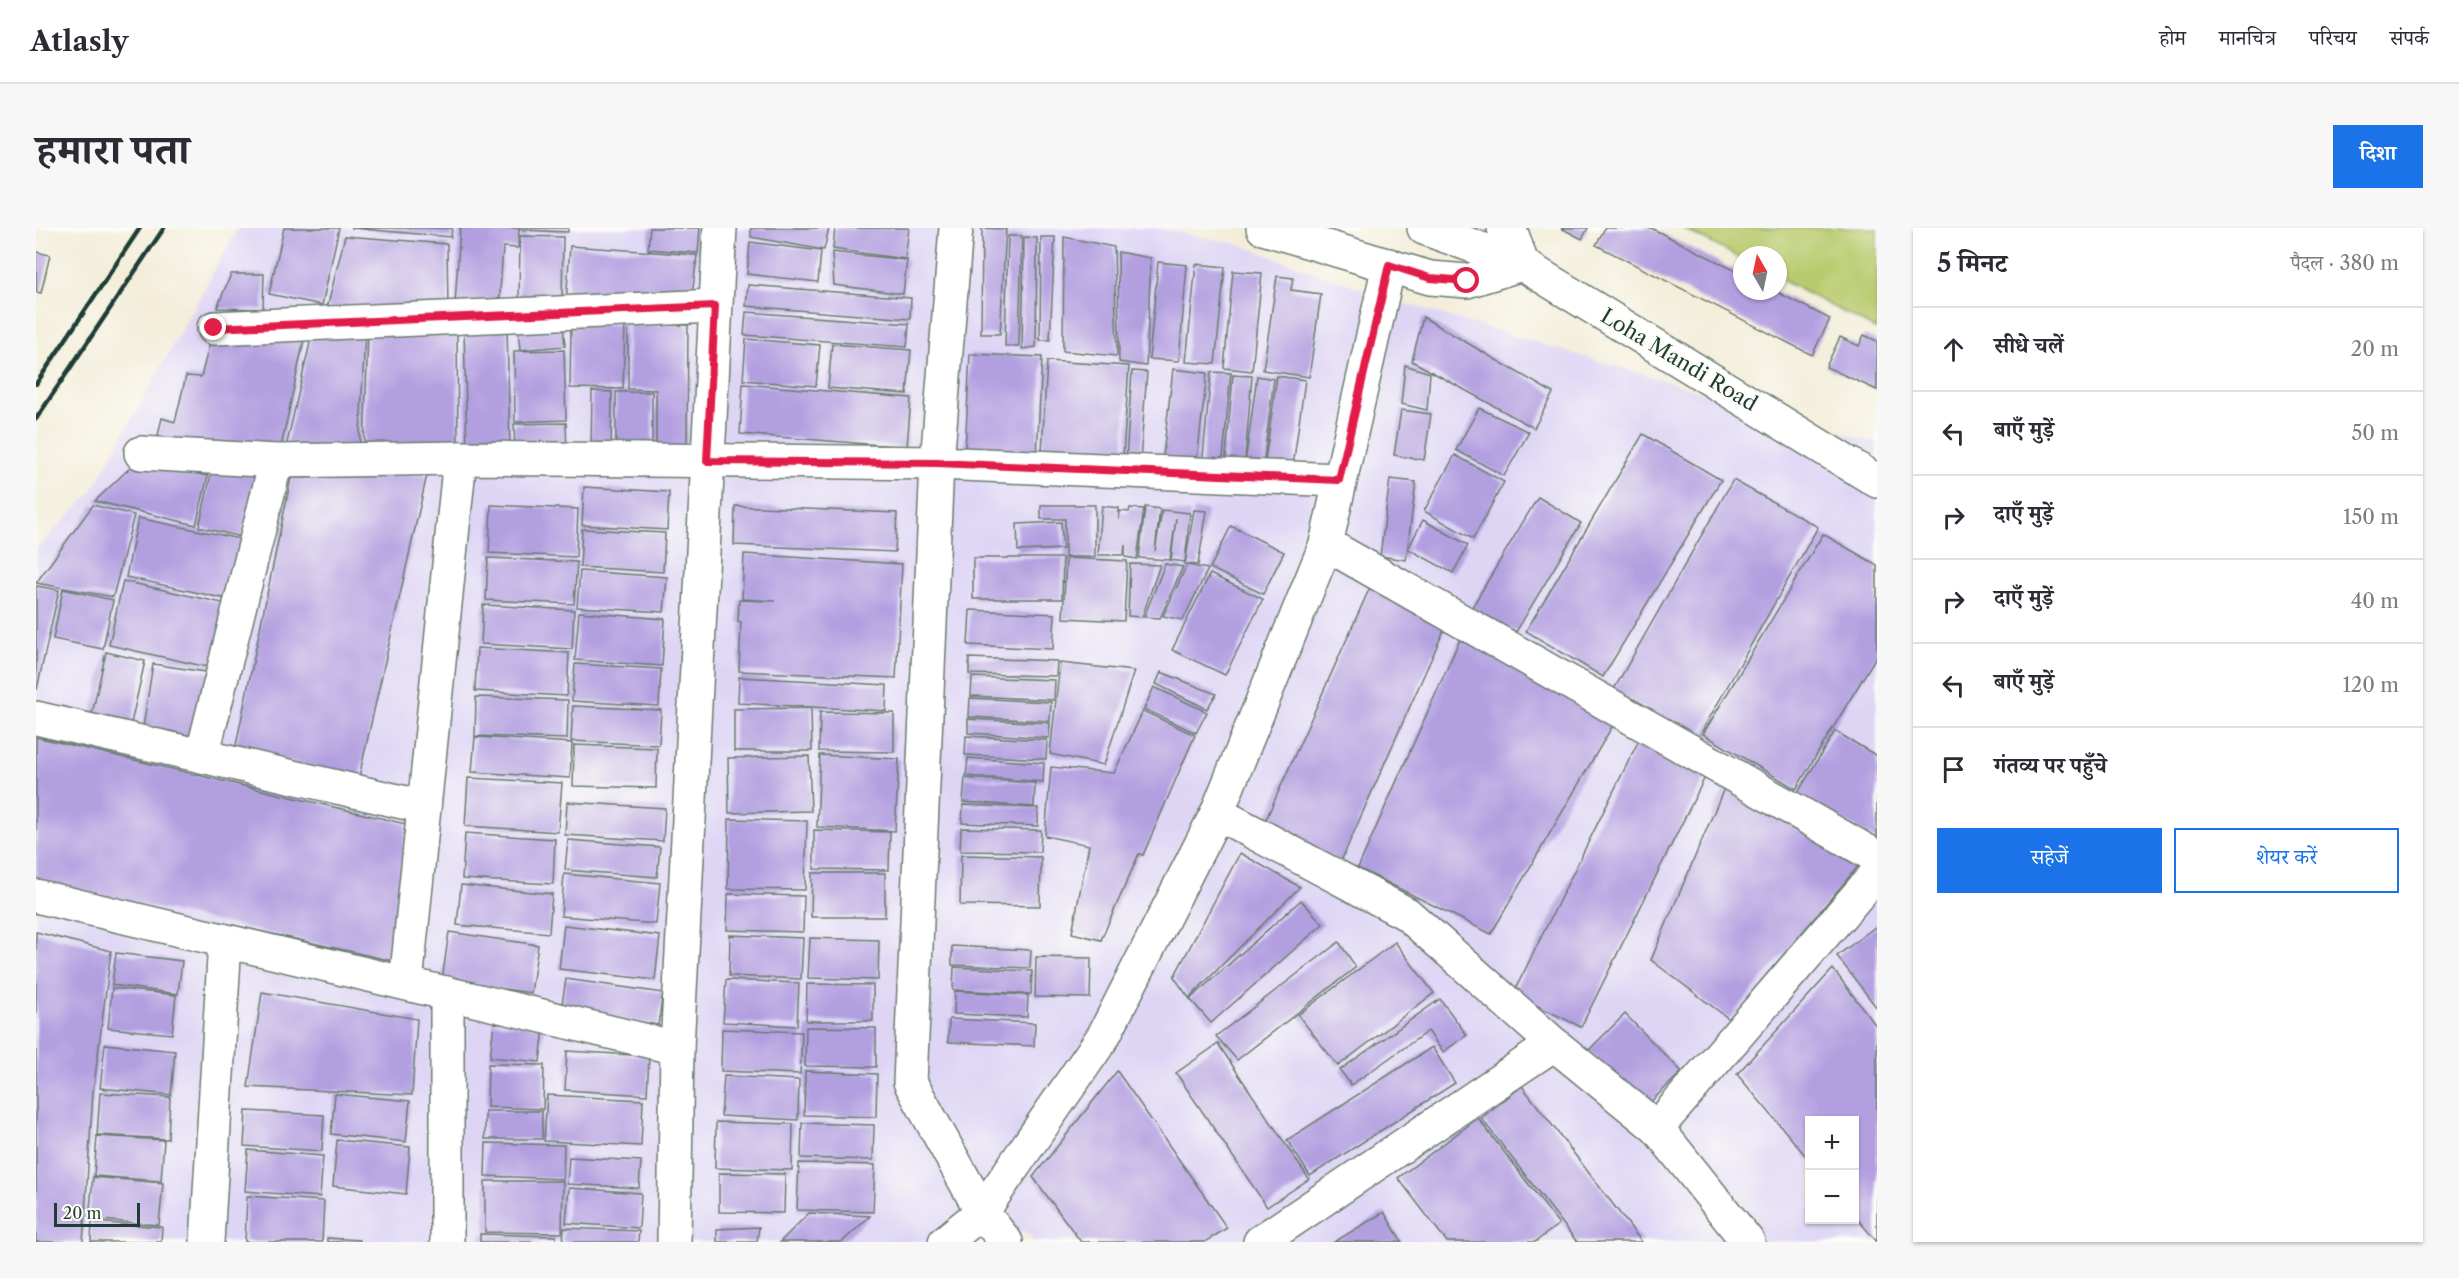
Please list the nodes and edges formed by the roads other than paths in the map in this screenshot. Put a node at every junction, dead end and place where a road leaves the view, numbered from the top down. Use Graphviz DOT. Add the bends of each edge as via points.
graph roads {
  1 [pos="720,228"];
  2 [pos="956,228"];
  3 [pos="1263,228"];
  4 [pos="1424,228"];
  5 [pos="1504,228"];
  6 [pos="1522,264"];
  7 [pos="1389,265"];
  8 [pos="715,306"];
  9 [pos="214,328"];
  10 [pos="141,453"];
  11 [pos="460,458"];
  12 [pos="276,461"];
  13 [pos="707,461"];
  14 [pos="937,463"];
  15 [pos="1339,480"];
  16 [pos="1877,481"];
  17 [pos="1326,544"];
  18 [pos="36,718"];
  19 [pos="202,756"];
  20 [pos="424,807"];
  21 [pos="1217,813"];
  22 [pos="1877,857"];
  23 [pos="1877,873"];
  24 [pos="36,896"];
  25 [pos="225,941"];
  26 [pos="406,983"];
  27 [pos="447,993"];
  28 [pos="1554,1044"];
  29 [pos="677,1048"];
  30 [pos="1657,1128"];
  31 [pos="982,1212"];
  32 [pos="207,1242"];
  33 [pos="447,1242"];
  34 [pos="674,1242"];
  35 [pos="945,1242"];
  36 [pos="1006,1242"];
  37 [pos="1260,1242"];
  38 [pos="1748,1242"];
  1 -- 8 [label="street"];
  2 -- 14 [label="street"];
  3 -- 7 [label="street"];
  4 -- 6 [label="street, Loha Mandi Road"];
  5 -- 6 [label="street" via="1513,237"];
  6 -- 7 [label="street" via="1467,281 1430,278"];
  6 -- 16 [label="street, Loha Mandi Road"];
  7 -- 15 [label="street"];
  8 -- 9 [label="street"];
  8 -- 13 [label="street"];
  10 -- 12 [label="street"];
  11 -- 12 [label="street"];
  11 -- 13 [label="street"];
  11 -- 20 [label="street"];
  12 -- 19 [label="street"];
  13 -- 14 [label="street"];
  13 -- 29 [label="street"];
  14 -- 15 [label="street"];
  14 -- 31 [label="street" via="910,1082"];
  15 -- 17 [label="street"];
  17 -- 21 [label="street"];
  17 -- 22 [label="street"];
  18 -- 19 [label="street"];
  19 -- 20 [label="street"];
  20 -- 26 [label="street"];
  21 -- 28 [label="street" via="1407,914"];
  21 -- 31 [label="street" via="1103,1037"];
  23 -- 30 [label="street"];
  24 -- 25 [label="street"];
  25 -- 26 [label="street"];
  25 -- 32 [label="street"];
  26 -- 27 [label="street"];
  27 -- 29 [label="street"];
  27 -- 33 [label="street"];
  28 -- 30 [label="street"];
  28 -- 37 [label="street"];
  29 -- 34 [label="street"];
  30 -- 38 [label="street"];
  31 -- 35 [label="street"];
  31 -- 36 [label="street"];
}
